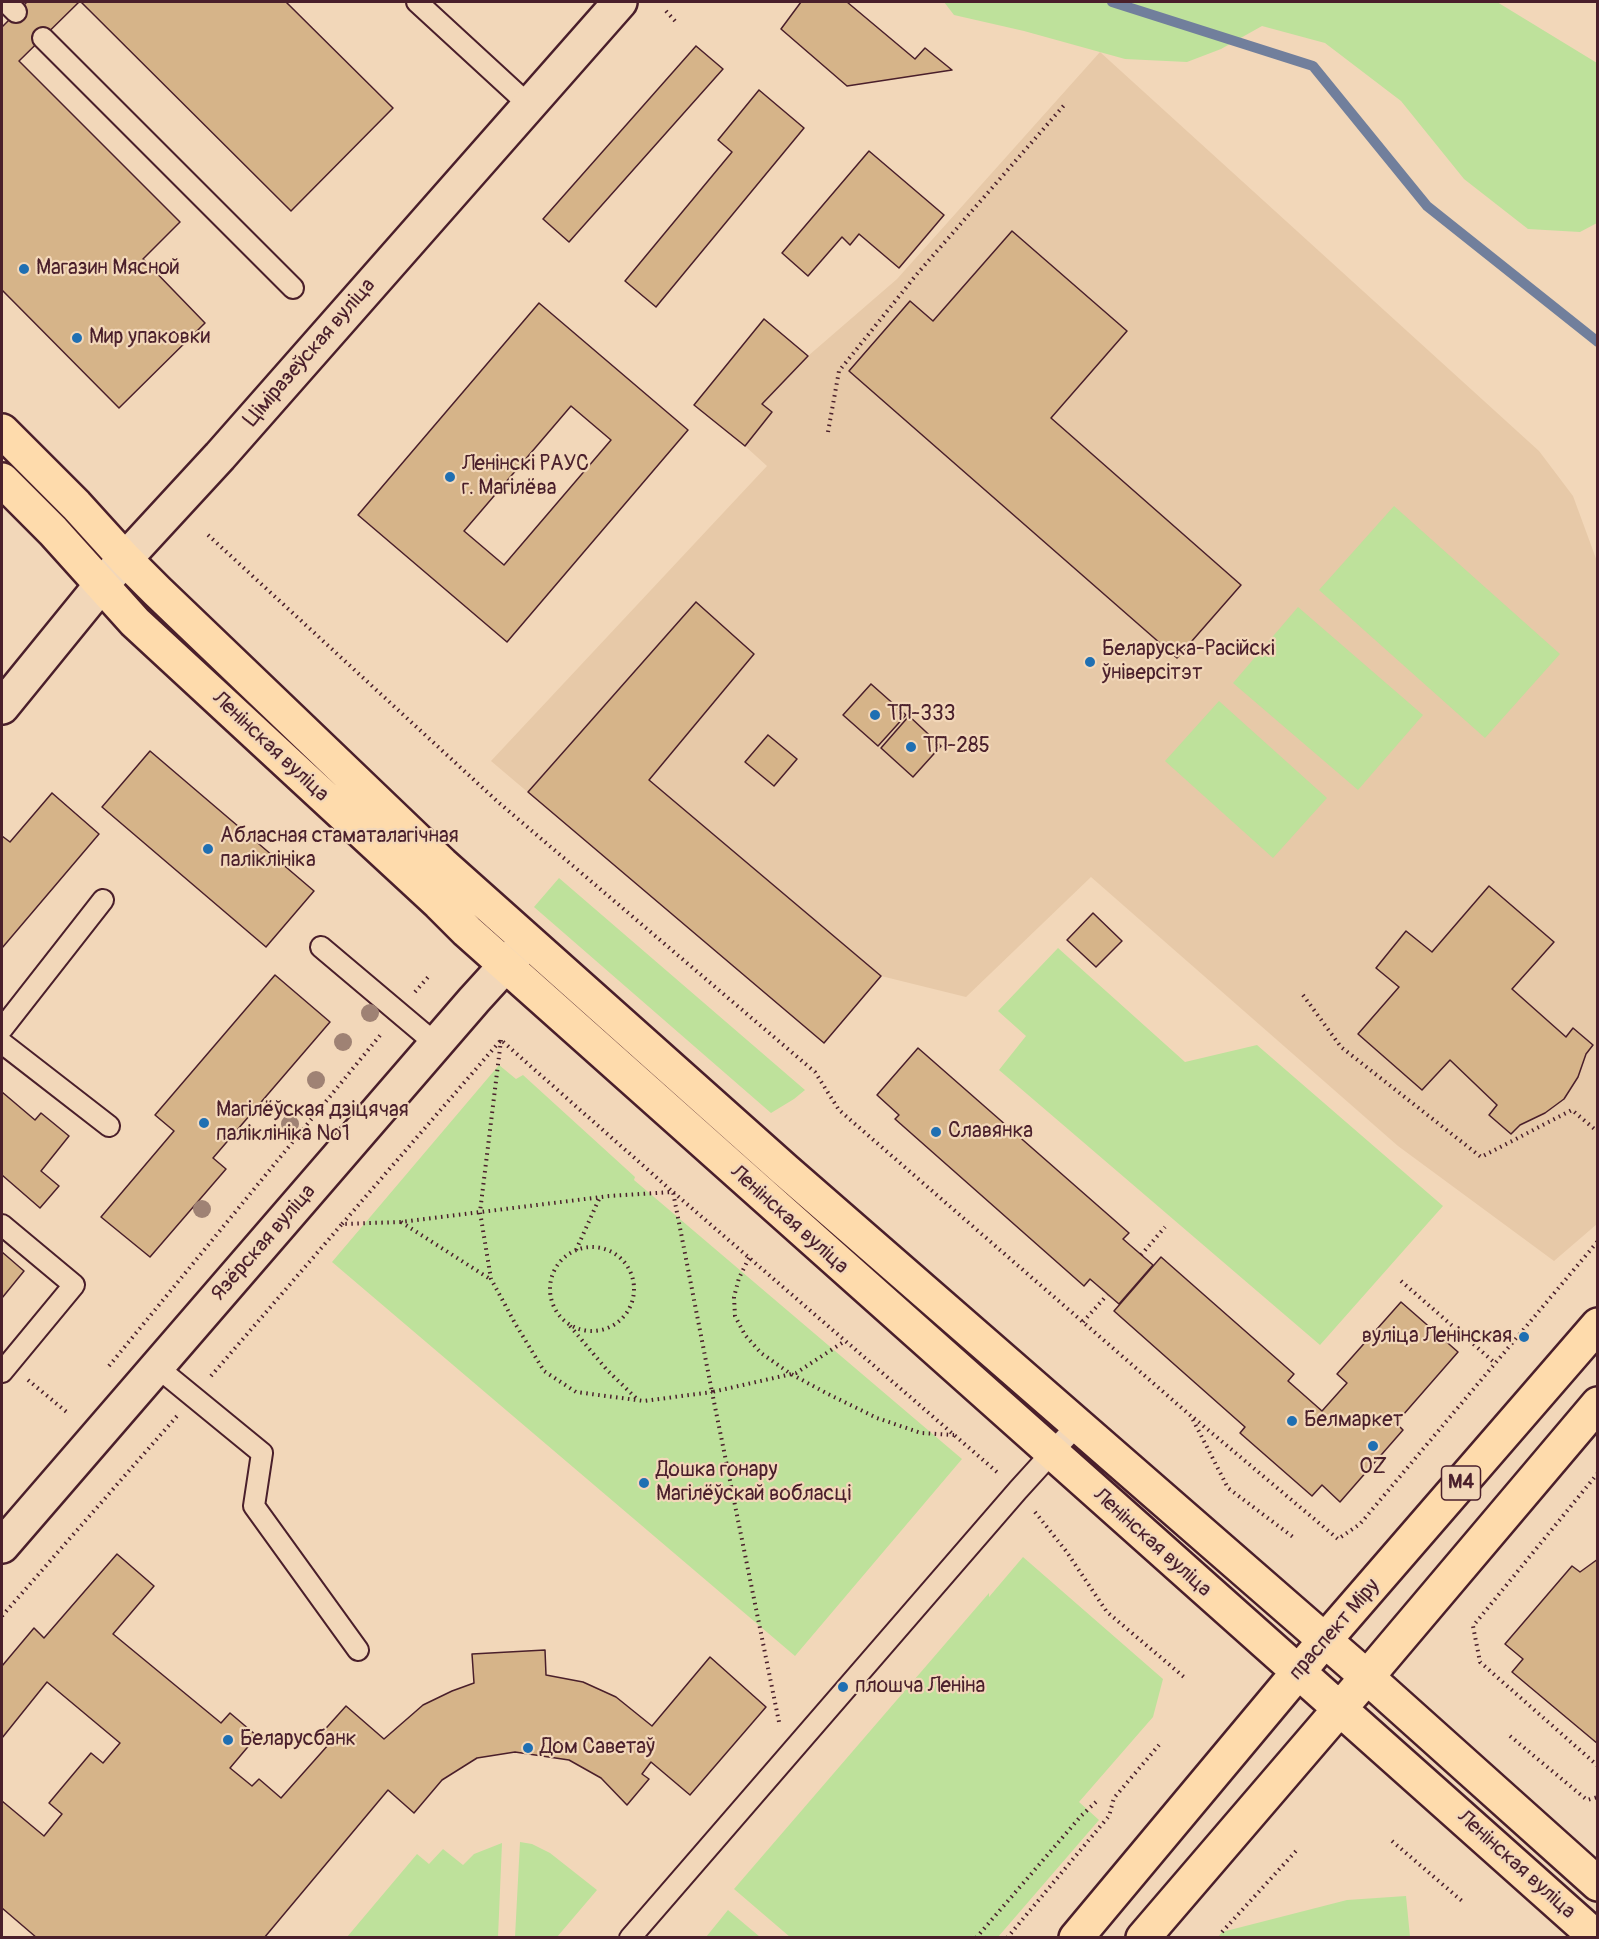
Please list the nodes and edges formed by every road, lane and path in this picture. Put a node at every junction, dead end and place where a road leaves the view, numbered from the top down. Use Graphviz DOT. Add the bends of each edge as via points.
graph roads {
  1 [pos="417,2"];
  2 [pos="620,2"];
  3 [pos="666,11"];
  4 [pos="675,21"];
  5 [pos="43,38"];
  6 [pos="1066,103"];
  7 [pos="529,105"];
  8 [pos="293,288"];
  9 [pos="2,431"];
  10 [pos="828,432"];
  11 [pos="2,480"];
  12 [pos="208,535"];
  13 [pos="125,560"];
  14 [pos="102,584"];
  15 [pos="2,707"];
  16 [pos="103,900"];
  17 [pos="528,941"];
  18 [pos="321,947"];
  19 [pos="505,966"];
  20 [pos="429,976"];
  21 [pos="1303,995"];
  22 [pos="399,1012"];
  23 [pos="2,1029"];
  24 [pos="501,1040"];
  25 [pos="2,1043"];
  26 [pos="435,1044"];
  27 [pos="109,1126"];
  28 [pos="1598,1132"];
  29 [pos="785,1170"];
  30 [pos="673,1192"];
  31 [pos="763,1196"];
  32 [pos="600,1197"];
  33 [pos="480,1212"];
  34 [pos="401,1222"];
  35 [pos="342,1224"];
  36 [pos="2,1225"];
  37 [pos="1166,1227"];
  38 [pos="1598,1241"];
  39 [pos="575,1251"];
  40 [pos="1141,1255"];
  41 [pos="749,1258"];
  42 [pos="491,1279"];
  43 [pos="1401,1281"];
  44 [pos="1107,1294"];
  45 [pos="1083,1322"];
  46 [pos="567,1323"];
  47 [pos="1598,1325"];
  48 [pos="845,1341"];
  49 [pos="1495,1363"];
  50 [pos="157,1367"];
  51 [pos="5,1368"];
  52 [pos="107,1368"];
  53 [pos="791,1374"];
  54 [pos="712,1392"];
  55 [pos="194,1397"];
  56 [pos="639,1400"];
  57 [pos="1598,1404"];
  58 [pos="1191,1416"];
  59 [pos="62,1423"];
  60 [pos="1078,1424"];
  61 [pos="954,1435"];
  62 [pos="1051,1453"];
  63 [pos="1598,1473"];
  64 [pos="1018,1490"];
  65 [pos="1293,1537"];
  66 [pos="2,1545"];
  67 [pos="2,1616"];
  68 [pos="1325,1641"];
  69 [pos="358,1650"];
  70 [pos="1299,1672"];
  71 [pos="1184,1677"];
  72 [pos="1367,1677"];
  73 [pos="1340,1709"];
  74 [pos="778,1722"];
  75 [pos="1510,1736"];
  76 [pos="1159,1745"];
  77 [pos="1598,1766"];
  78 [pos="1598,1797"];
  79 [pos="1098,1800"];
  80 [pos="1392,1841"];
  81 [pos="1296,1851"];
  82 [pos="1598,1884"];
  83 [pos="1462,1901"];
  84 [pos="1222,1932"];
  85 [pos="630,1938"];
  86 [pos="976,1938"];
  87 [pos="1007,1938"];
  88 [pos="1076,1938"];
  89 [pos="1143,1938"];
  90 [pos="1597,1938"];
  1 -- 7 [label="lane"];
  2 -- 7 [label="main road, Ціміразеўская вуліца"];
  3 -- 4 [label="path"];
  5 -- 8 [label="lane"];
  6 -- 10 [label="path" via="917,274 839,371"];
  7 -- 13 [label="main road, Ціміразеўская вуліца"];
  9 -- 13 [label="main road, Ленінская вуліца"];
  11 -- 14 [label="main road, Ленінская вуліца"];
  12 -- 45 [label="path" via="498,801 815,1072 839,1110"];
  13 -- 14 [label="main road, Ціміразеўская вуліца"];
  13 -- 17 [label="main road, Ленінская вуліца" via="441,864"];
  14 -- 15 [label="main road, Ціміразеўская вуліца"];
  14 -- 19 [label="main road, Ленінская вуліца" via="135,622"];
  16 -- 23 [label="lane"];
  17 -- 19 [label="main road, Язёрская вуліца"];
  17 -- 29 [label="main road, Ленінская вуліца"];
  18 -- 22 [label="lane"];
  19 -- 26 [label="main road, Язёрская вуліца"];
  19 -- 31 [label="main road, Ленінская вуліца"];
  20 -- 22 [label="path"];
  21 -- 28 [label="path" via="1341,1047 1481,1157 1572,1110"];
  22 -- 26 [label="lane"];
  22 -- 52 [label="path"];
  24 -- 30 [label="path"];
  24 -- 33 [label="path"];
  24 -- 35 [label="path"];
  25 -- 27 [label="lane"];
  26 -- 50 [label="main road, Язёрская вуліца"];
  29 -- 31 [label="lane"];
  29 -- 60 [label="main road, Ленінская вуліца"];
  30 -- 32 [label="path"];
  30 -- 41 [label="path"];
  30 -- 54 [label="path"];
  31 -- 62 [label="main road, Ленінская вуліца"];
  32 -- 33 [label="path"];
  32 -- 39 [label="path"];
  33 -- 34 [label="path"];
  33 -- 42 [label="path"];
  34 -- 35 [label="path"];
  34 -- 42 [label="path"];
  35 -- 55 [label="path"];
  36 -- 51 [label="lane" via="74,1285"];
  37 -- 40 [label="path"];
  38 -- 49 [label="path"];
  39 -- 46 [label="path" via="564,1257 551,1278 552,1303"];
  39 -- 46 [label="path" via="589,1247 617,1256 627,1266 633,1294 621,1320 609,1328 580,1330"];
  41 -- 48 [label="path"];
  41 -- 53 [label="path" via="734,1297 735,1316 753,1345"];
  42 -- 56 [label="path" via="544,1371 576,1392"];
  43 -- 49 [label="path"];
  44 -- 45 [label="path"];
  45 -- 58 [label="path"];
  46 -- 56 [label="path"];
  47 -- 68 [label="main road, праспект Міру / М4"];
  48 -- 53 [label="path"];
  48 -- 61 [label="path"];
  49 -- 58 [label="path" via="1360,1524 1338,1539"];
  50 -- 55 [label="lane"];
  50 -- 66 [label="main road, Язёрская вуліца"];
  51 -- 59 [label="path" via="69,1414"];
  53 -- 54 [label="path"];
  53 -- 61 [label="path" via="877,1418 921,1432"];
  54 -- 56 [label="path"];
  54 -- 74 [label="path"];
  55 -- 67 [label="path"];
  55 -- 69 [label="lane" via="262,1453 254,1506"];
  57 -- 72 [label="main road, М4"];
  58 -- 65 [label="path" via="1228,1488"];
  60 -- 62 [label="lane"];
  60 -- 68 [label="main road, Ленінская вуліца"];
  61 -- 64 [label="path"];
  62 -- 64 [label="lane"];
  62 -- 70 [label="main road, Ленінская вуліца"];
  63 -- 77 [label="path" via="1473,1626 1480,1662"];
  64 -- 71 [label="path" via="1107,1612"];
  64 -- 85 [label="lane"];
  68 -- 70 [label="main road, праспект Міру / М4"];
  68 -- 72 [label="main road, Ленінская вуліца"];
  70 -- 73 [label="main road, Ленінская вуліца"];
  70 -- 88 [label="main road, праспект Міру / М4"];
  72 -- 73 [label="main road, М4"];
  72 -- 82 [label="main road, Ленінская вуліца"];
  73 -- 89 [label="main road, М4"];
  73 -- 90 [label="main road, Ленінская вуліца"];
  75 -- 78 [label="path" via="1587,1800"];
  76 -- 87 [label="path" via="1114,1798 1109,1816"];
  79 -- 86 [label="path" via="1080,1815"];
  80 -- 83 [label="path"];
  81 -- 84 [label="path"];
}
